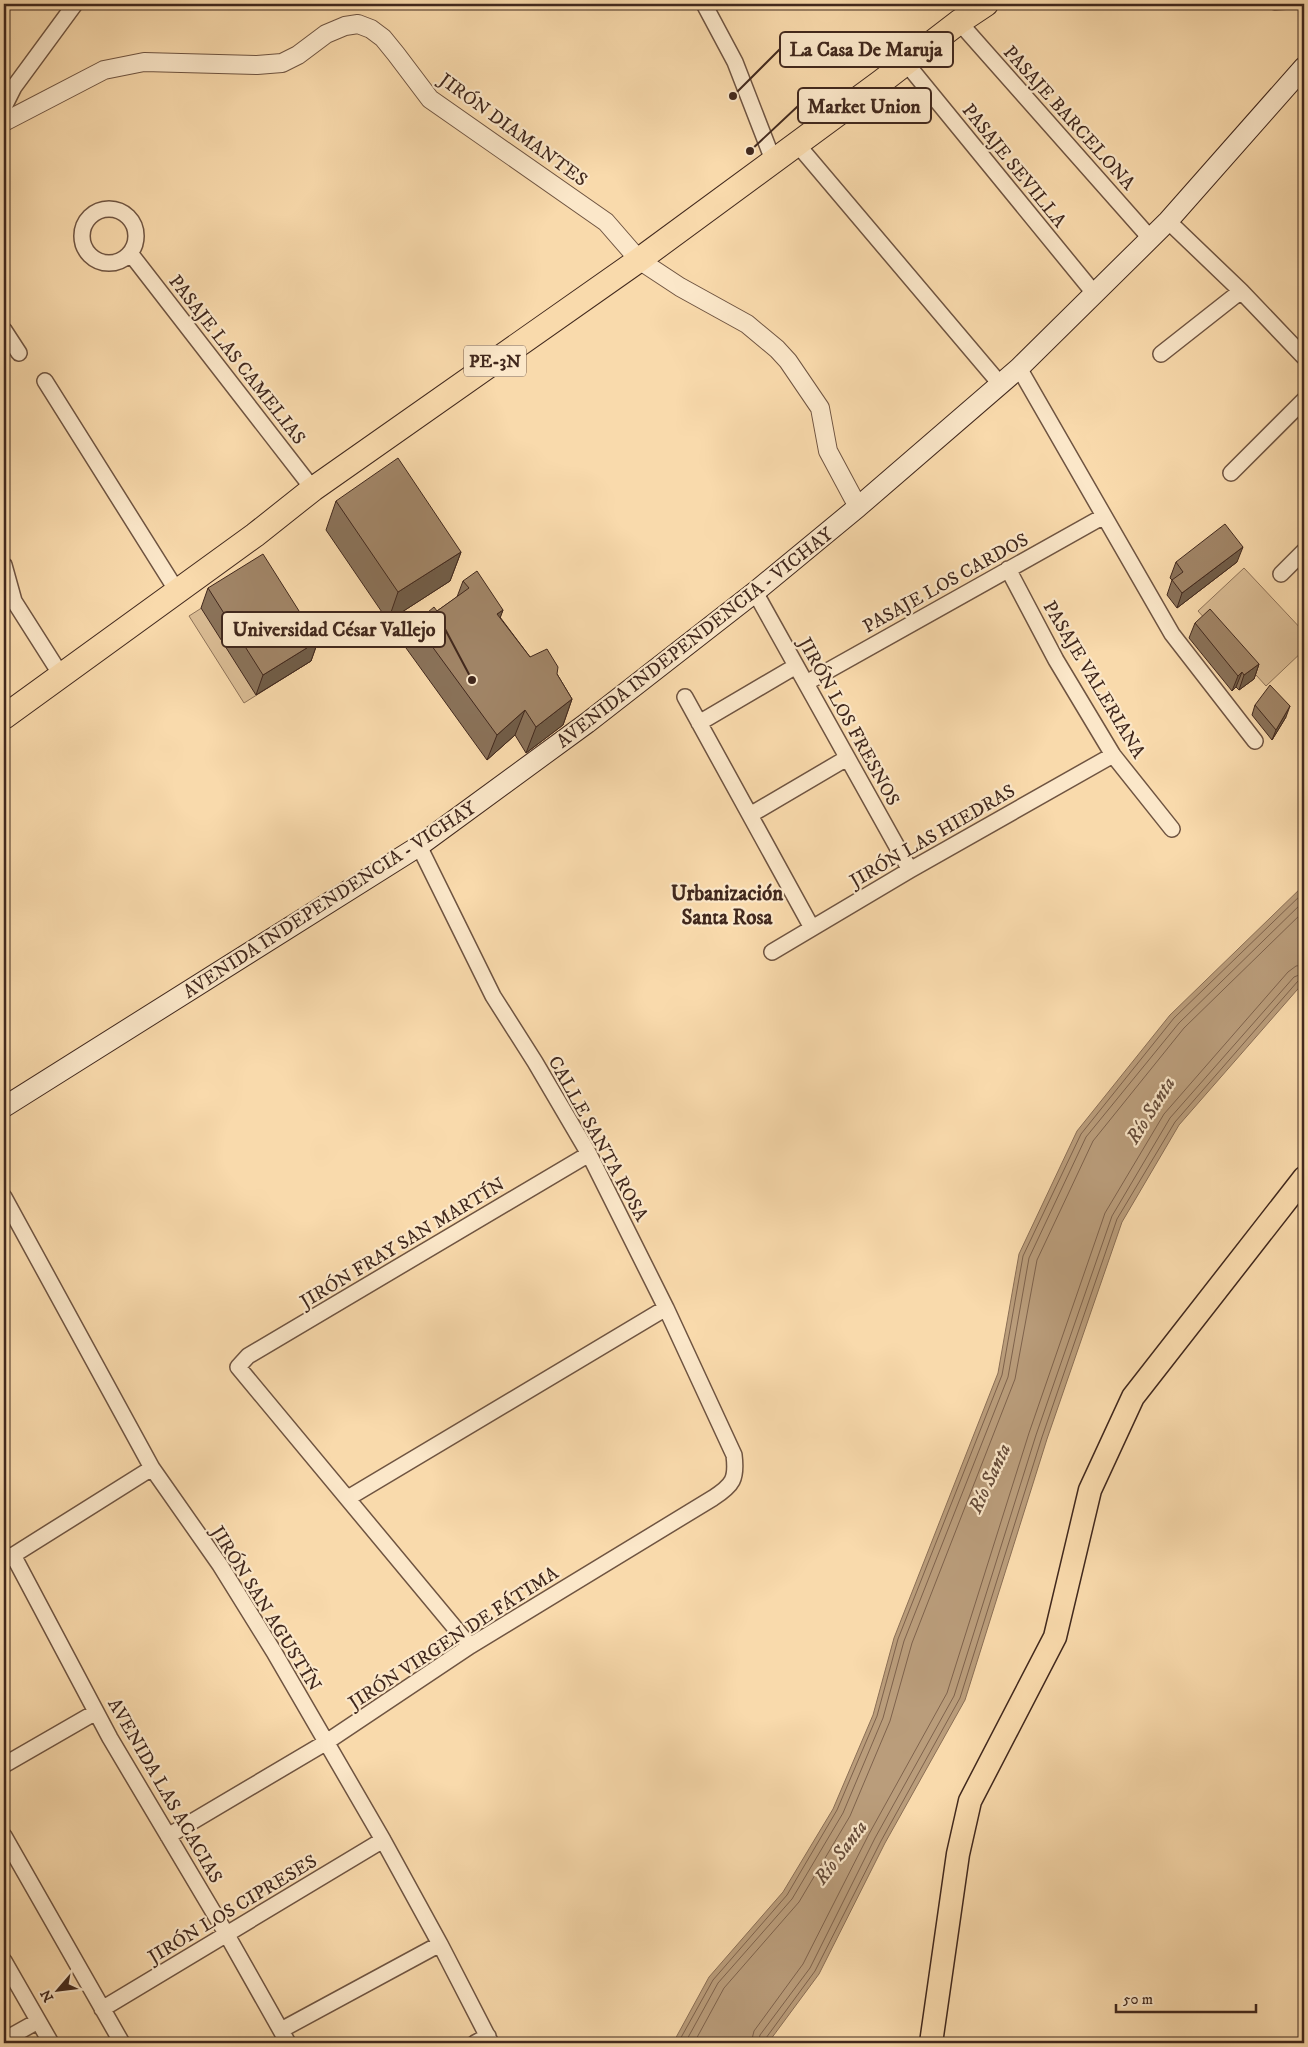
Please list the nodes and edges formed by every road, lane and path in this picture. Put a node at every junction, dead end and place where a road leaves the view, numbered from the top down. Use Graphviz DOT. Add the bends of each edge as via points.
graph roads {
  1 [pos="75,4"];
  2 [pos="704,4"];
  3 [pos="986,4"];
  4 [pos="959,22"];
  5 [pos="906,63"];
  6 [pos="1304,67"];
  7 [pos="4,107"];
  8 [pos="4,122"];
  9 [pos="797,144"];
  10 [pos="773,160"];
  11 [pos="1168,221"];
  12 [pos="1151,238"];
  13 [pos="130,253"];
  14 [pos="640,260"];
  15 [pos="1241,291"];
  16 [pos="1094,293"];
  17 [pos="4,330"];
  18 [pos="19,353"];
  19 [pos="1161,354"];
  20 [pos="1304,357"];
  21 [pos="1020,368"];
  22 [pos="45,382"];
  23 [pos="1001,385"];
  24 [pos="1304,400"];
  25 [pos="1231,473"];
  26 [pos="313,490"];
  27 [pos="858,507"];
  28 [pos="1104,516"];
  29 [pos="1304,551"];
  30 [pos="4,565"];
  31 [pos="1008,569"];
  32 [pos="1280,574"];
  33 [pos="177,591"];
  34 [pos="755,592"];
  35 [pos="796,666"];
  36 [pos="61,675"];
  37 [pos="806,683"];
  38 [pos="685,697"];
  39 [pos="4,717"];
  40 [pos="699,723"];
  41 [pos="1255,741"];
  42 [pos="1113,755"];
  43 [pos="847,758"];
  44 [pos="750,815"];
  45 [pos="1172,829"];
  46 [pos="419,846"];
  47 [pos="910,870"];
  48 [pos="812,928"];
  49 [pos="772,952"];
  50 [pos="4,1107"];
  51 [pos="589,1154"];
  52 [pos="1304,1178"];
  53 [pos="4,1197"];
  54 [pos="666,1308"];
  55 [pos="734,1455"];
  56 [pos="152,1468"];
  57 [pos="348,1498"];
  58 [pos="9,1558"];
  59 [pos="470,1646"];
  60 [pos="96,1712"];
  61 [pos="325,1743"];
  62 [pos="4,1765"];
  63 [pos="4,1836"];
  64 [pos="168,1836"];
  65 [pos="383,1840"];
  66 [pos="228,1935"];
  67 [pos="440,1944"];
  68 [pos="4,1961"];
  69 [pos="102,2009"];
  70 [pos="38,2021"];
  71 [pos="284,2037"];
  72 [pos="4,2040"];
  73 [pos="490,2040"];
  74 [pos="51,2043"];
  75 [pos="122,2043"];
  76 [pos="475,2043"];
  77 [pos="931,2043"];
  1 -- 7 [label="street" via="14,87"];
  2 -- 10 [label="street" via="735,62"];
  3 -- 4 [label="highway, PE-3N"];
  4 -- 5 [label="highway, PE-3N"];
  4 -- 12 [label="street, PASAJE BARCELONA"];
  5 -- 9 [label="highway, PE-3N"];
  5 -- 16 [label="street, PASAJE SEVILLA"];
  6 -- 11 [label="main road, AVENIDA INDEPENDENCIA - VICHAY"];
  8 -- 14 [label="street, JIRÓN DIAMANTES" via="104,70 144,62 282,63 326,34 358,24 371,28 383,38 430,99 606,222"];
  9 -- 10 [label="highway, PE-3N"];
  9 -- 23 [label="street"];
  10 -- 14 [label="highway, PE-3N"];
  11 -- 12 [label="main road, AVENIDA INDEPENDENCIA - VICHAY"];
  11 -- 15 [label="street"];
  12 -- 16 [label="main road, AVENIDA INDEPENDENCIA - VICHAY"];
  13 -- 26 [label="street, PASAJE LAS CAMELIAS"];
  14 -- 26 [label="highway, PE-3N"];
  14 -- 27 [label="street, JIRÓN DIAMANTES" via="680,287 747,324 788,361 820,408 828,451"];
  15 -- 19 [label="street"];
  15 -- 20 [label="street"];
  16 -- 21 [label="main road, AVENIDA INDEPENDENCIA - VICHAY"];
  17 -- 18 [label="street"];
  21 -- 23 [label="main road, AVENIDA INDEPENDENCIA - VICHAY"];
  21 -- 28 [label="street"];
  22 -- 33 [label="street"];
  23 -- 27 [label="main road, AVENIDA INDEPENDENCIA - VICHAY"];
  24 -- 25 [label="street"];
  26 -- 33 [label="highway, PE-3N"];
  27 -- 34 [label="main road, AVENIDA INDEPENDENCIA - VICHAY"];
  28 -- 31 [label="street, PASAJE LOS CARDOS"];
  28 -- 41 [label="street" via="1172,634"];
  29 -- 32 [label="street"];
  30 -- 36 [label="street" via="14,601"];
  31 -- 37 [label="street, PASAJE LOS CARDOS"];
  31 -- 42 [label="street, PASAJE VALERIANA" via="1056,660"];
  33 -- 36 [label="highway, PE-3N"];
  34 -- 35 [label="street, JIRÓN LOS FRESNOS"];
  34 -- 46 [label="main road, AVENIDA INDEPENDENCIA - VICHAY" via="587,723"];
  35 -- 37 [label="street, JIRÓN LOS FRESNOS"];
  35 -- 40 [label="street"];
  36 -- 39 [label="highway, PE-3N"];
  37 -- 43 [label="street, JIRÓN LOS FRESNOS"];
  38 -- 40 [label="street"];
  40 -- 44 [label="street"];
  42 -- 45 [label="street, PASAJE VALERIANA"];
  42 -- 47 [label="street, JIRÓN LAS HIEDRAS"];
  43 -- 44 [label="street"];
  43 -- 47 [label="street, JIRÓN LOS FRESNOS"];
  44 -- 48 [label="street"];
  46 -- 50 [label="main road, AVENIDA INDEPENDENCIA - VICHAY"];
  46 -- 51 [label="street, CALLE SANTA ROSA" via="493,996"];
  47 -- 48 [label="street, JIRÓN LAS HIEDRAS"];
  48 -- 49 [label="street, JIRÓN LAS HIEDRAS"];
  51 -- 54 [label="street, CALLE SANTA ROSA"];
  51 -- 57 [label="street, JIRÓN FRAY SAN MARTÍN" via="248,1356 238,1367"];
  52 -- 77 [label="main road" via="1132,1397 1090,1490 1055,1637 970,1801 958,1854"];
  53 -- 56 [label="street, JIRÓN SAN AGUSTÍN"];
  54 -- 55 [label="street, CALLE SANTA ROSA"];
  54 -- 57 [label="street"];
  55 -- 59 [label="street, JIRÓN VIRGEN DE FÁTIMA" via="736,1472 729,1488"];
  56 -- 58 [label="street"];
  56 -- 61 [label="street, JIRÓN SAN AGUSTÍN" via="220,1565"];
  57 -- 59 [label="street"];
  58 -- 60 [label="street, AVENIDA LAS ACACIAS"];
  59 -- 61 [label="street, JIRÓN VIRGEN DE FÁTIMA"];
  60 -- 62 [label="street"];
  60 -- 64 [label="street, AVENIDA LAS ACACIAS"];
  61 -- 64 [label="street, JIRÓN VIRGEN DE FÁTIMA"];
  61 -- 65 [label="street, JIRÓN SAN AGUSTÍN"];
  63 -- 69 [label="street"];
  64 -- 66 [label="street, AVENIDA LAS ACACIAS"];
  65 -- 66 [label="street, JIRÓN LOS CIPRESES"];
  65 -- 67 [label="street, JIRÓN SAN AGUSTÍN"];
  66 -- 69 [label="street, JIRÓN LOS CIPRESES"];
  66 -- 71 [label="street, AVENIDA LAS ACACIAS"];
  67 -- 71 [label="street"];
  67 -- 73 [label="street, JIRÓN SAN AGUSTÍN"];
  68 -- 70 [label="street"];
  69 -- 75 [label="street"];
  70 -- 72 [label="street"];
  70 -- 74 [label="street"];
  73 -- 76 [label="street"];
}
